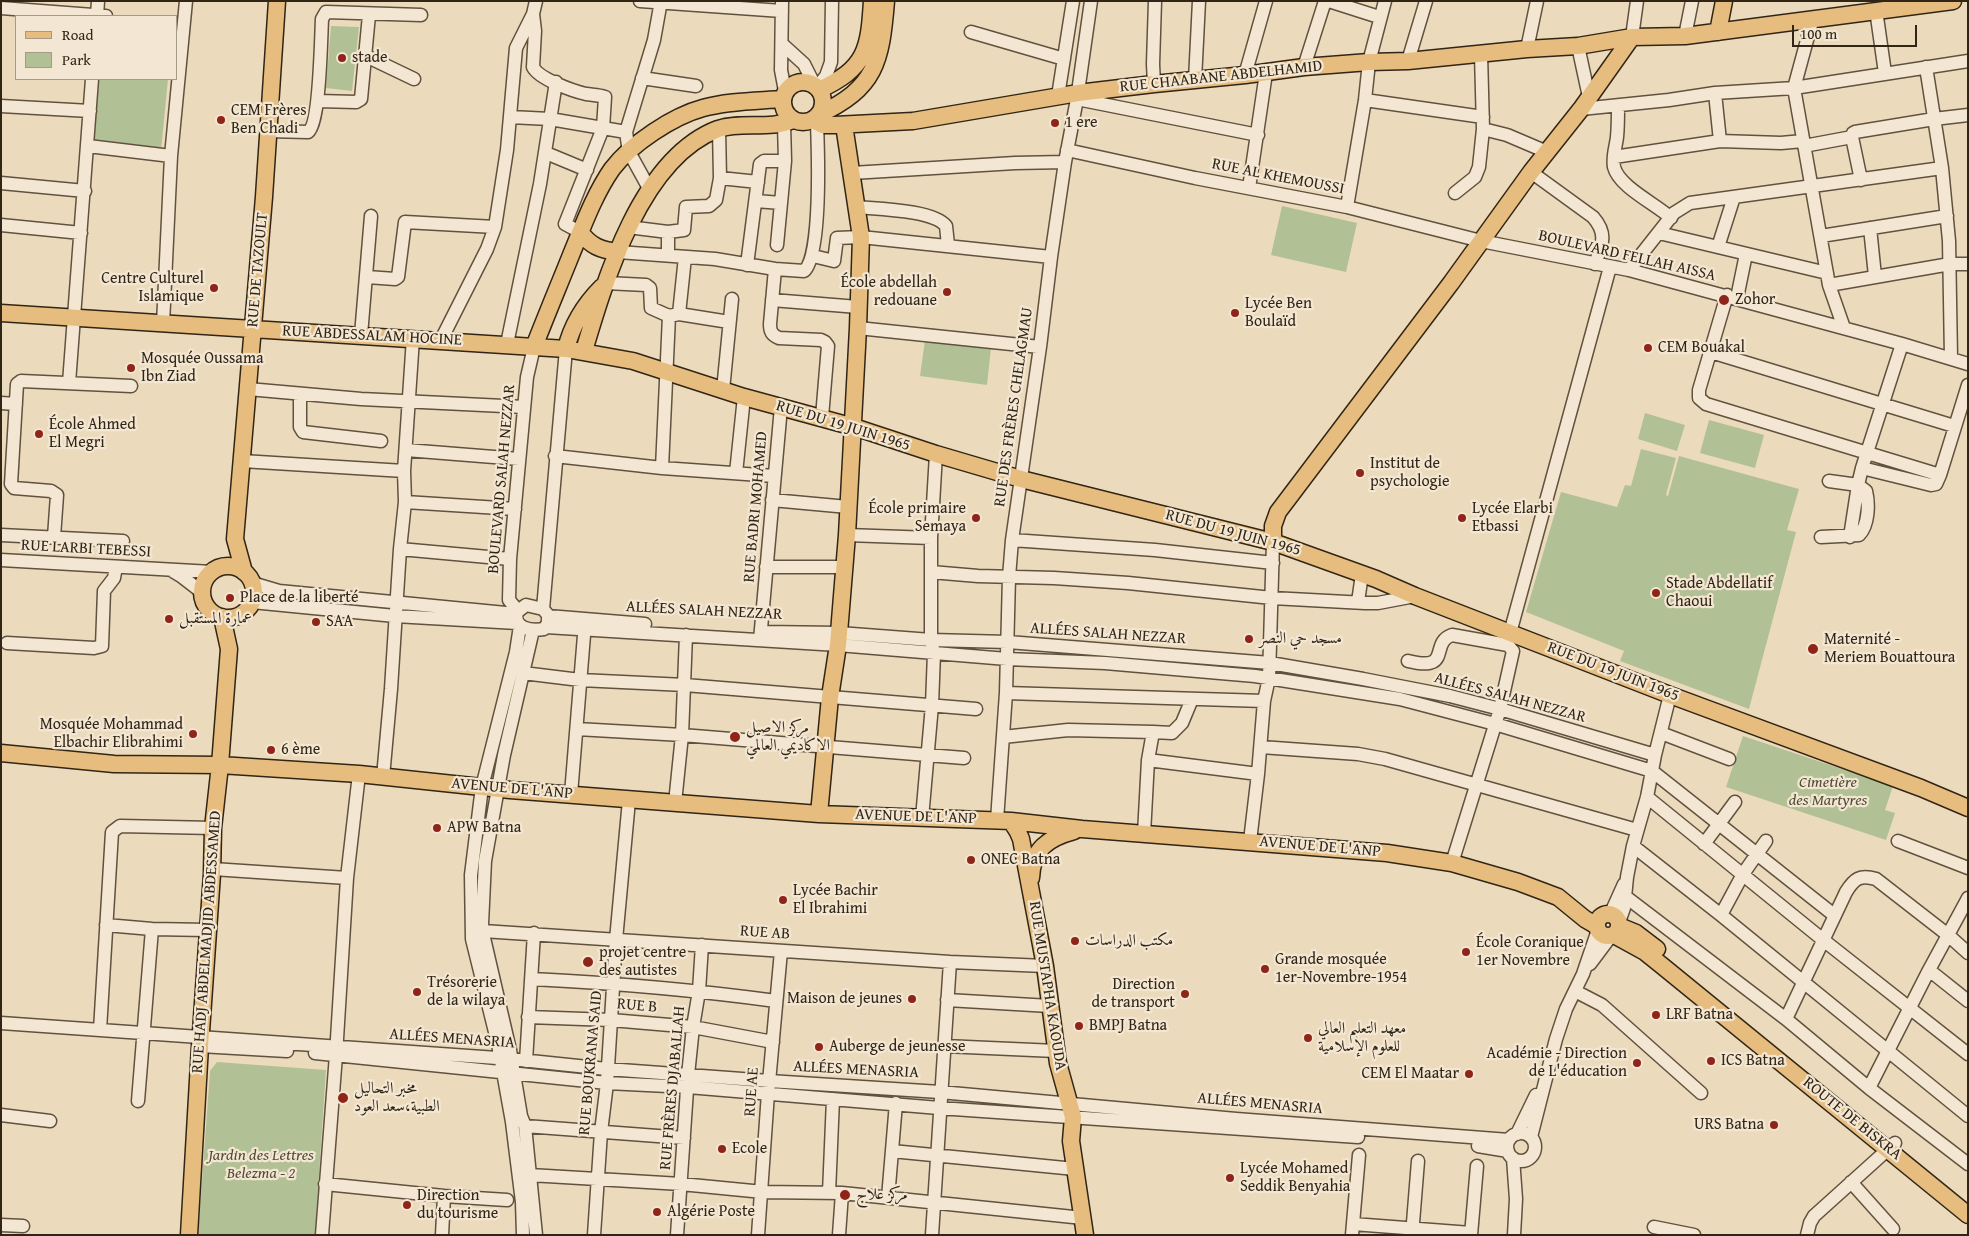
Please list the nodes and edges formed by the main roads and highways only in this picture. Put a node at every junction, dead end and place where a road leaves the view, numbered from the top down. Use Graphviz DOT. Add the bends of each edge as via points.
graph roads {
  1 [pos="276,1"];
  2 [pos="872,1"];
  3 [pos="886,1"];
  4 [pos="1724,1"];
  5 [pos="1953,1"];
  6 [pos="1857,7"];
  7 [pos="1718,32"];
  8 [pos="1632,37"];
  9 [pos="863,85"];
  10 [pos="822,93"];
  11 [pos="784,95"];
  12 [pos="816,119"];
  13 [pos="789,122"];
  14 [pos="853,125"];
  15 [pos="580,232"];
  16 [pos="618,252"];
  17 [pos="606,283"];
  18 [pos="1,313"];
  19 [pos="252,329"];
  20 [pos="534,347"];
  21 [pos="566,348"];
  22 [pos="584,351"];
  23 [pos="854,427"];
  24 [pos="235,539"];
  25 [pos="1273,542"];
  26 [pos="215,570"];
  27 [pos="248,577"];
  28 [pos="248,607"];
  29 [pos="222,617"];
  30 [pos="229,649"];
  31 [pos="1,753"];
  32 [pos="220,765"];
  33 [pos="1968,808"];
  34 [pos="819,814"];
  35 [pos="1004,821"];
  36 [pos="1082,829"];
  37 [pos="1031,888"];
  38 [pos="1558,897"];
  39 [pos="1892,1146"];
  40 [pos="1968,1201"];
  41 [pos="1968,1215"];
  42 [pos="189,1235"];
  43 [pos="1085,1235"];
  1 -- 19 [label="main road, RUE DE TAZOULT"];
  2 -- 10 [label="main road" via="870,32 857,65"];
  3 -- 9 [label="main road" via="877,59"];
  4 -- 7 [label="main road"];
  5 -- 6 [label="main road, RUE CHAABANE ABDELHAMID" via="1876,10"];
  6 -- 7 [label="main road, RUE CHAABANE ABDELHAMID" via="1813,18"];
  7 -- 8 [label="main road, RUE CHAABANE ABDELHAMID"];
  8 -- 14 [label="main road, RUE CHAABANE ABDELHAMID" via="1578,46 1304,67 1058,96 913,121"];
  8 -- 25 [label="main road" via="1278,512 1273,526"];
  9 -- 10 [label="main road" via="852,96"];
  9 -- 14 [label="main road"];
  10 -- 11 [label="main road" via="806,82 798,82 790,85"];
  10 -- 12 [label="main road"];
  10 -- 14 [label="main road"];
  11 -- 13 [label="main road" via="783,107"];
  11 -- 15 [label="main road" via="702,108 658,130 614,168 600,189"];
  12 -- 13 [label="main road"];
  12 -- 14 [label="main road, RUE CHAABANE ABDELHAMID"];
  13 -- 16 [label="main road" via="719,129 690,145 650,190 628,227"];
  14 -- 23 [label="main road" via="852,173 861,237"];
  15 -- 16 [label="main road" via="598,249"];
  15 -- 20 [label="main road"];
  16 -- 17 [label="main road"];
  17 -- 21 [label="main road" via="574,323"];
  17 -- 22 [label="main road"];
  18 -- 19 [label="main road, RUE ABDESSALAM HOCINE"];
  19 -- 20 [label="main road, RUE ABDESSALAM HOCINE"];
  19 -- 24 [label="main road, RUE DE TAZOULT"];
  20 -- 21 [label="main road, RUE DU 19 JUIN 1965"];
  21 -- 22 [label="main road, RUE DU 19 JUIN 1965"];
  22 -- 23 [label="main road, RUE DU 19 JUIN 1965" via="667,371 744,397"];
  23 -- 25 [label="main road, RUE DU 19 JUIN 1965" via="1021,479"];
  23 -- 34 [label="main road" via="838,639"];
  24 -- 26 [label="main road, RUE DE TAZOULT" via="228,555"];
  24 -- 27 [label="main road, RUE DE TAZOULT"];
  25 -- 33 [label="main road, RUE DU 19 JUIN 1965"];
  26 -- 27 [label="main road" via="232,567"];
  26 -- 29 [label="main road" via="203,586 203,594 208,608"];
  27 -- 28 [label="main road" via="254,592"];
  28 -- 29 [label="main road" via="229,618"];
  28 -- 30 [label="main road, RUE HADJ ABDELMADJID ABDESSAMED"];
  29 -- 30 [label="main road, RUE HADJ ABDELMADJID ABDESSAMED"];
  30 -- 32 [label="main road, RUE HADJ ABDELMADJID ABDESSAMED"];
  31 -- 32 [label="main road, AVENUE DE L'ANP" via="114,764"];
  32 -- 34 [label="main road, AVENUE DE L'ANP"];
  32 -- 42 [label="main road, RUE HADJ ABDELMADJID ABDESSAMED" via="213,828"];
  34 -- 35 [label="main road, AVENUE DE L'ANP"];
  35 -- 36 [label="main road, AVENUE DE L'ANP"];
  35 -- 37 [label="main road, RUE MUSTAPHA KAOUDA" via="1018,832 1021,839"];
  36 -- 37 [label="main road" via="1057,836 1041,849 1031,870"];
  36 -- 38 [label="main road, AVENUE DE L'ANP" via="1387,853 1452,863"];
  37 -- 43 [label="main road, RUE MUSTAPHA KAOUDA"];
  38 -- 39 [label="main road, ROUTE DE BISKRA" via="1571,900 1645,952"];
  39 -- 40 [label="main road, ROUTE DE BISKRA"];
  39 -- 41 [label="main road, ROUTE DE BISKRA"];
}
